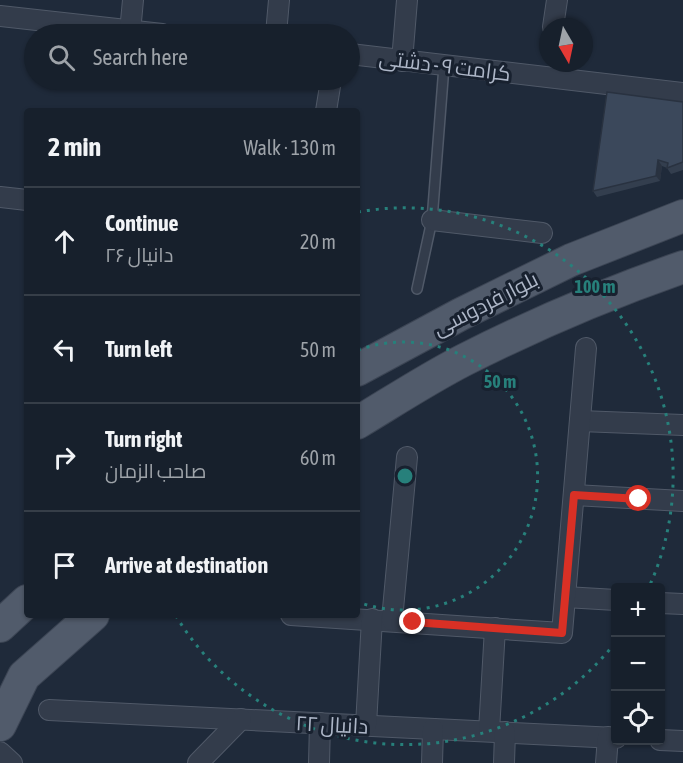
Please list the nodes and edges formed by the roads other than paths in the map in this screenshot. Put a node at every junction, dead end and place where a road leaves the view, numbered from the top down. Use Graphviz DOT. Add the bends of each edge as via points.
graph roads {
  1 [pos="133,0"];
  2 [pos="279,0"];
  3 [pos="407,0"];
  4 [pos="557,0"];
  5 [pos="0,16"];
  6 [pos="554,18"];
  7 [pos="65,24"];
  8 [pos="131,24"];
  9 [pos="277,24"];
  10 [pos="360,55"];
  11 [pos="402,61"];
  12 [pos="444,66"];
  13 [pos="539,68"];
  14 [pos="569,72"];
  15 [pos="329,90"];
  16 [pos="683,93"];
  17 [pos="326,108"];
  18 [pos="0,196"];
  19 [pos="24,200"];
  20 [pos="683,216"];
  21 [pos="432,220"];
  22 [pos="542,233"];
  23 [pos="683,267"];
  24 [pos="417,289"];
  25 [pos="586,348"];
  26 [pos="360,368"];
  27 [pos="360,421"];
  28 [pos="580,421"];
  29 [pos="683,425"];
  30 [pos="406,457"];
  31 [pos="574,495"];
  32 [pos="683,501"];
  33 [pos="565,597"];
  34 [pos="611,600"];
  35 [pos="665,603"];
  36 [pos="24,604"];
  37 [pos="683,604"];
  38 [pos="90,618"];
  39 [pos="352,618"];
  40 [pos="372,619"];
  41 [pos="392,620"];
  42 [pos="0,626"];
  43 [pos="495,628"];
  44 [pos="49,710"];
  45 [pos="242,719"];
  46 [pos="320,723"];
  47 [pos="0,725"];
  48 [pos="366,725"];
  49 [pos="433,729"];
  50 [pos="497,732"];
  51 [pos="611,737"];
  52 [pos="665,740"];
  53 [pos="611,741"];
  54 [pos="683,741"];
  55 [pos="0,752"];
  56 [pos="12,763"];
  57 [pos="198,763"];
  58 [pos="319,763"];
  59 [pos="432,763"];
  60 [pos="504,763"];
  61 [pos="606,763"];
  1 -- 8 [label="street"];
  2 -- 9 [label="street"];
  3 -- 11 [label="street"];
  4 -- 6 [label="street"];
  5 -- 7 [label="street"];
  10 -- 11 [label="street, کرامت ۹ - دشتی"];
  11 -- 12 [label="street, کرامت ۹ - دشتی"];
  12 -- 13 [label="street, کرامت ۹ - دشتی"];
  12 -- 21 [label="lane"];
  14 -- 16 [label="street, کرامت ۹ - دشتی"];
  15 -- 17 [label="street"];
  18 -- 19 [label="street"];
  20 -- 26 [label="main road, بلوار فردوسی" via="571,260"];
  21 -- 22 [label="street"];
  21 -- 24 [label="lane"];
  23 -- 27 [label="main road, بلوار فردوسی" via="528,329 462,361"];
  25 -- 28 [label="street"];
  28 -- 29 [label="street"];
  28 -- 31 [label="street"];
  30 -- 41 [label="street"];
  31 -- 32 [label="street"];
  31 -- 33 [label="street"];
  33 -- 34 [label="street"];
  33 -- 43 [label="street" via="562,633"];
  35 -- 37 [label="street"];
  36 -- 42 [label="main road"];
  38 -- 47 [label="main road" via="24,676"];
  39 -- 40 [label="street"];
  40 -- 41 [label="street"];
  40 -- 48 [label="street"];
  41 -- 43 [label="street"];
  43 -- 50 [label="street"];
  44 -- 45 [label="street, دانیال ۲۲"];
  45 -- 46 [label="street, دانیال ۲۲"];
  45 -- 57 [label="street"];
  46 -- 48 [label="street, دانیال ۲۲"];
  46 -- 58 [label="street"];
  48 -- 49 [label="street, دانیال ۲۲"];
  49 -- 50 [label="street, دانیال ۲۲"];
  49 -- 59 [label="street"];
  50 -- 51 [label="street, دانیال ۲۲"];
  50 -- 60 [label="street"];
  52 -- 54 [label="street"];
  53 -- 61 [label="street"];
  55 -- 56 [label="street"];
}
